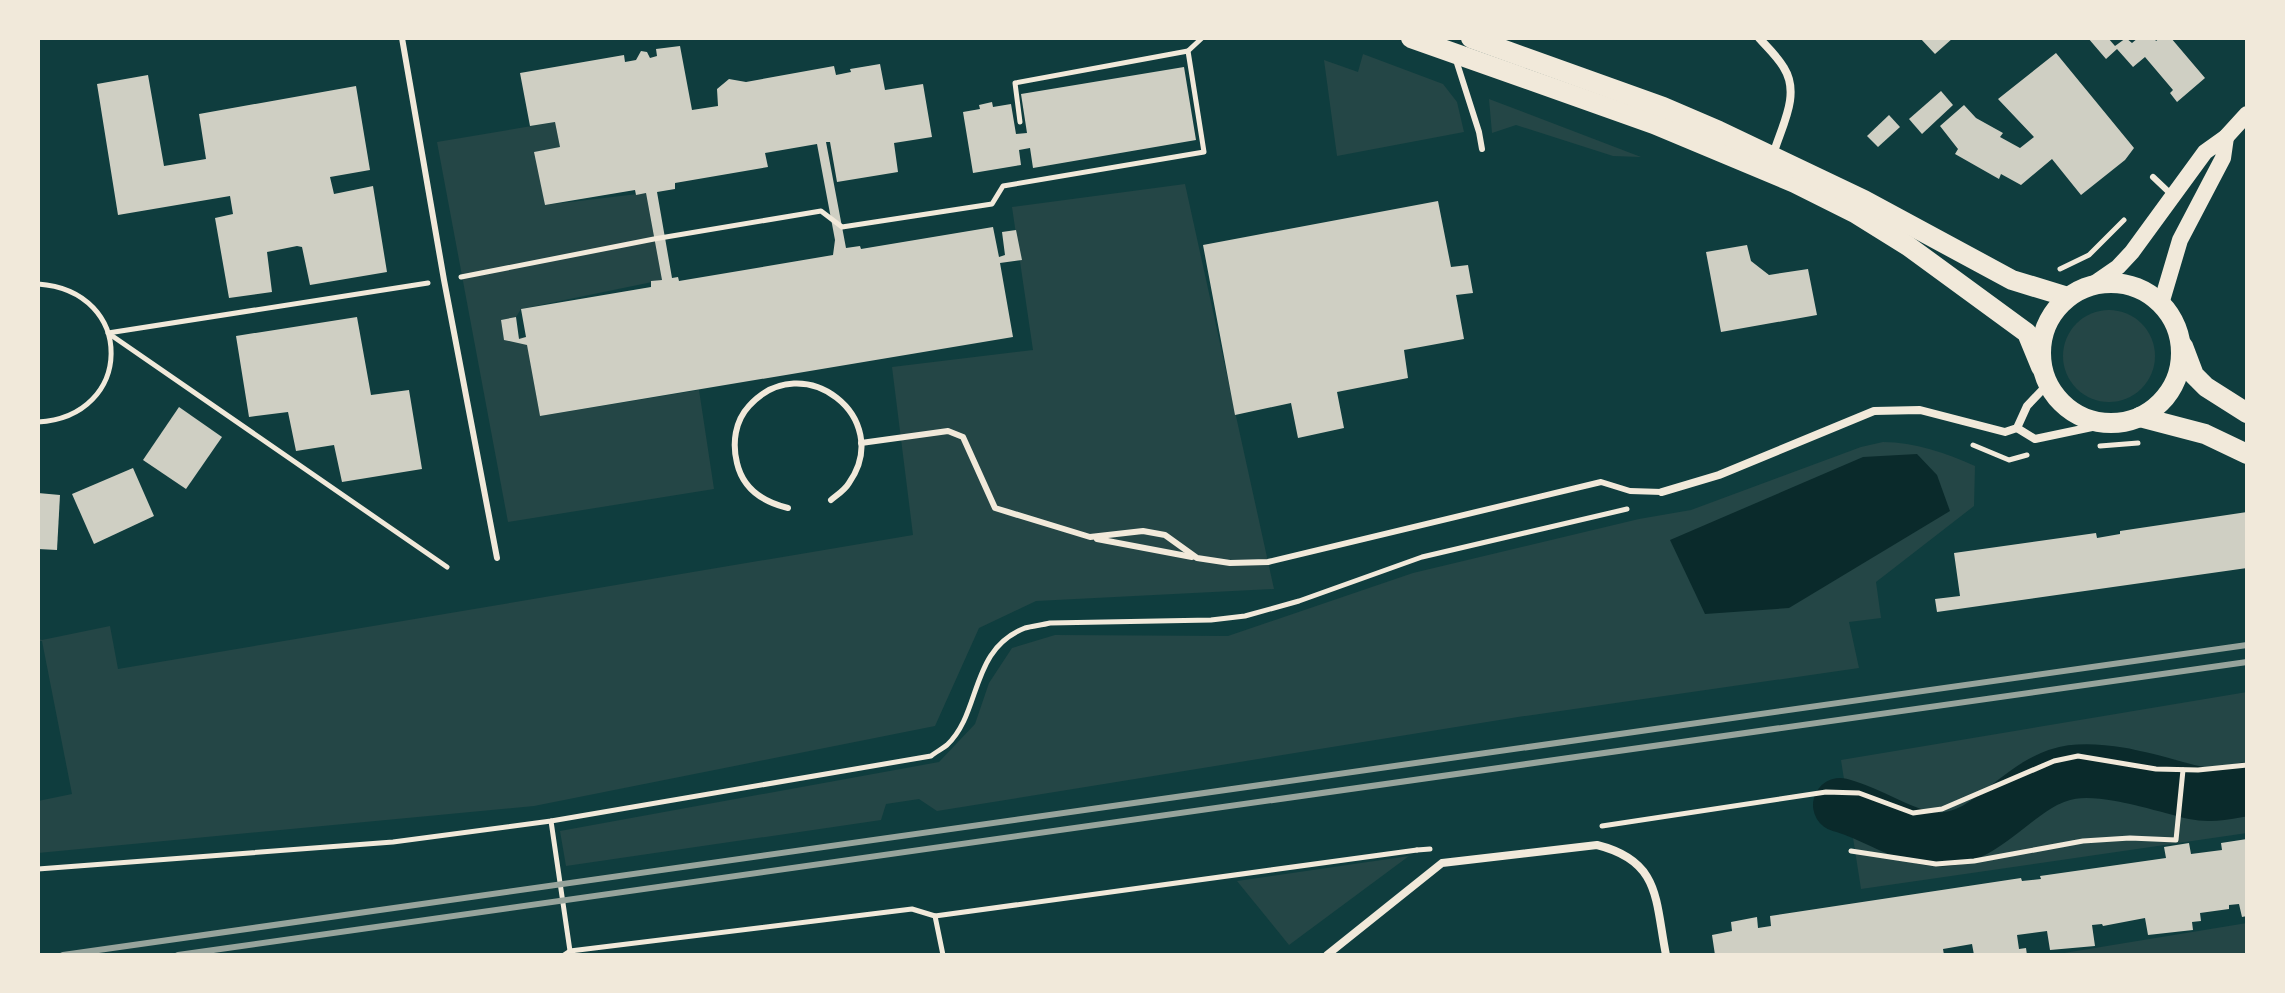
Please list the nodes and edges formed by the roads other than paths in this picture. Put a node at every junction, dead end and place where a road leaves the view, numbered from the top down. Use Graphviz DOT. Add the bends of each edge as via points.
graph roads {
  1 [pos="402,38"];
  2 [pos="1411,38"];
  3 [pos="1471,38"];
  4 [pos="1759,38"];
  5 [pos="1454,53"];
  6 [pos="2247,114"];
  7 [pos="2226,137"];
  8 [pos="1482,149"];
  9 [pos="1773,155"];
  10 [pos="2156,180"];
  11 [pos="2173,196"];
  12 [pos="2089,287"];
  13 [pos="2068,297"];
  14 [pos="2161,304"];
  15 [pos="2180,338"];
  16 [pos="2044,376"];
  17 [pos="2247,413"];
  18 [pos="2140,417"];
  19 [pos="2111,423"];
  20 [pos="2017,428"];
  21 [pos="861,443"];
  22 [pos="2247,454"];
  23 [pos="1662,492"];
  24 [pos="831,500"];
  25 [pos="788,508"];
  26 [pos="1090,537"];
  27 [pos="497,558"];
  28 [pos="1197,558"];
  29 [pos="1327,955"];
  30 [pos="1666,955"];
  1 -- 27 [label="lane"];
  2 -- 5 [label="main road"];
  3 -- 9 [label="main road" via="1663,107"];
  4 -- 9 [label="street" via="1790,80 1789,108"];
  5 -- 8 [label="lane"];
  5 -- 16 [label="main road" via="1654,124 1855,213 2027,333"];
  6 -- 7 [label="main road"];
  7 -- 11 [label="main road" via="2205,152"];
  7 -- 14 [label="main road" via="2223,158 2180,240"];
  9 -- 13 [label="main road" via="2012,280"];
  10 -- 11 [label="lane"];
  11 -- 12 [label="main road" via="2132,252"];
  12 -- 13 [label="main road"];
  12 -- 14 [label="main road" via="2127,285"];
  13 -- 16 [label="main road" via="2051,316 2041,341"];
  14 -- 15 [label="main road"];
  15 -- 17 [label="main road" via="2194,375"];
  15 -- 18 [label="main road" via="2181,362 2174,385 2160,404"];
  16 -- 19 [label="main road" via="2075,414"];
  16 -- 20 [label="street"];
  18 -- 19 [label="main road"];
  18 -- 22 [label="main road" via="2205,434"];
  19 -- 20 [label="street" via="2035,439"];
  20 -- 23 [label="street" via="1986,429 1920,410 1874,411 1719,475"];
  21 -- 24 [label="lane" via="848,485"];
  21 -- 25 [label="lane" via="858,424 833,393 795,382 758,396 736,429 739,472 751,490"];
  21 -- 26 [label="lane" via="948,431 963,437 995,508"];
  23 -- 28 [label="lane" via="1630,491 1601,482 1268,562"];
  26 -- 28 [label="lane"];
  26 -- 28 [label="lane" via="1143,531 1165,535"];
  29 -- 30 [label="street" via="1442,863 1597,845 1620,851 1642,866 1653,889"];
}
